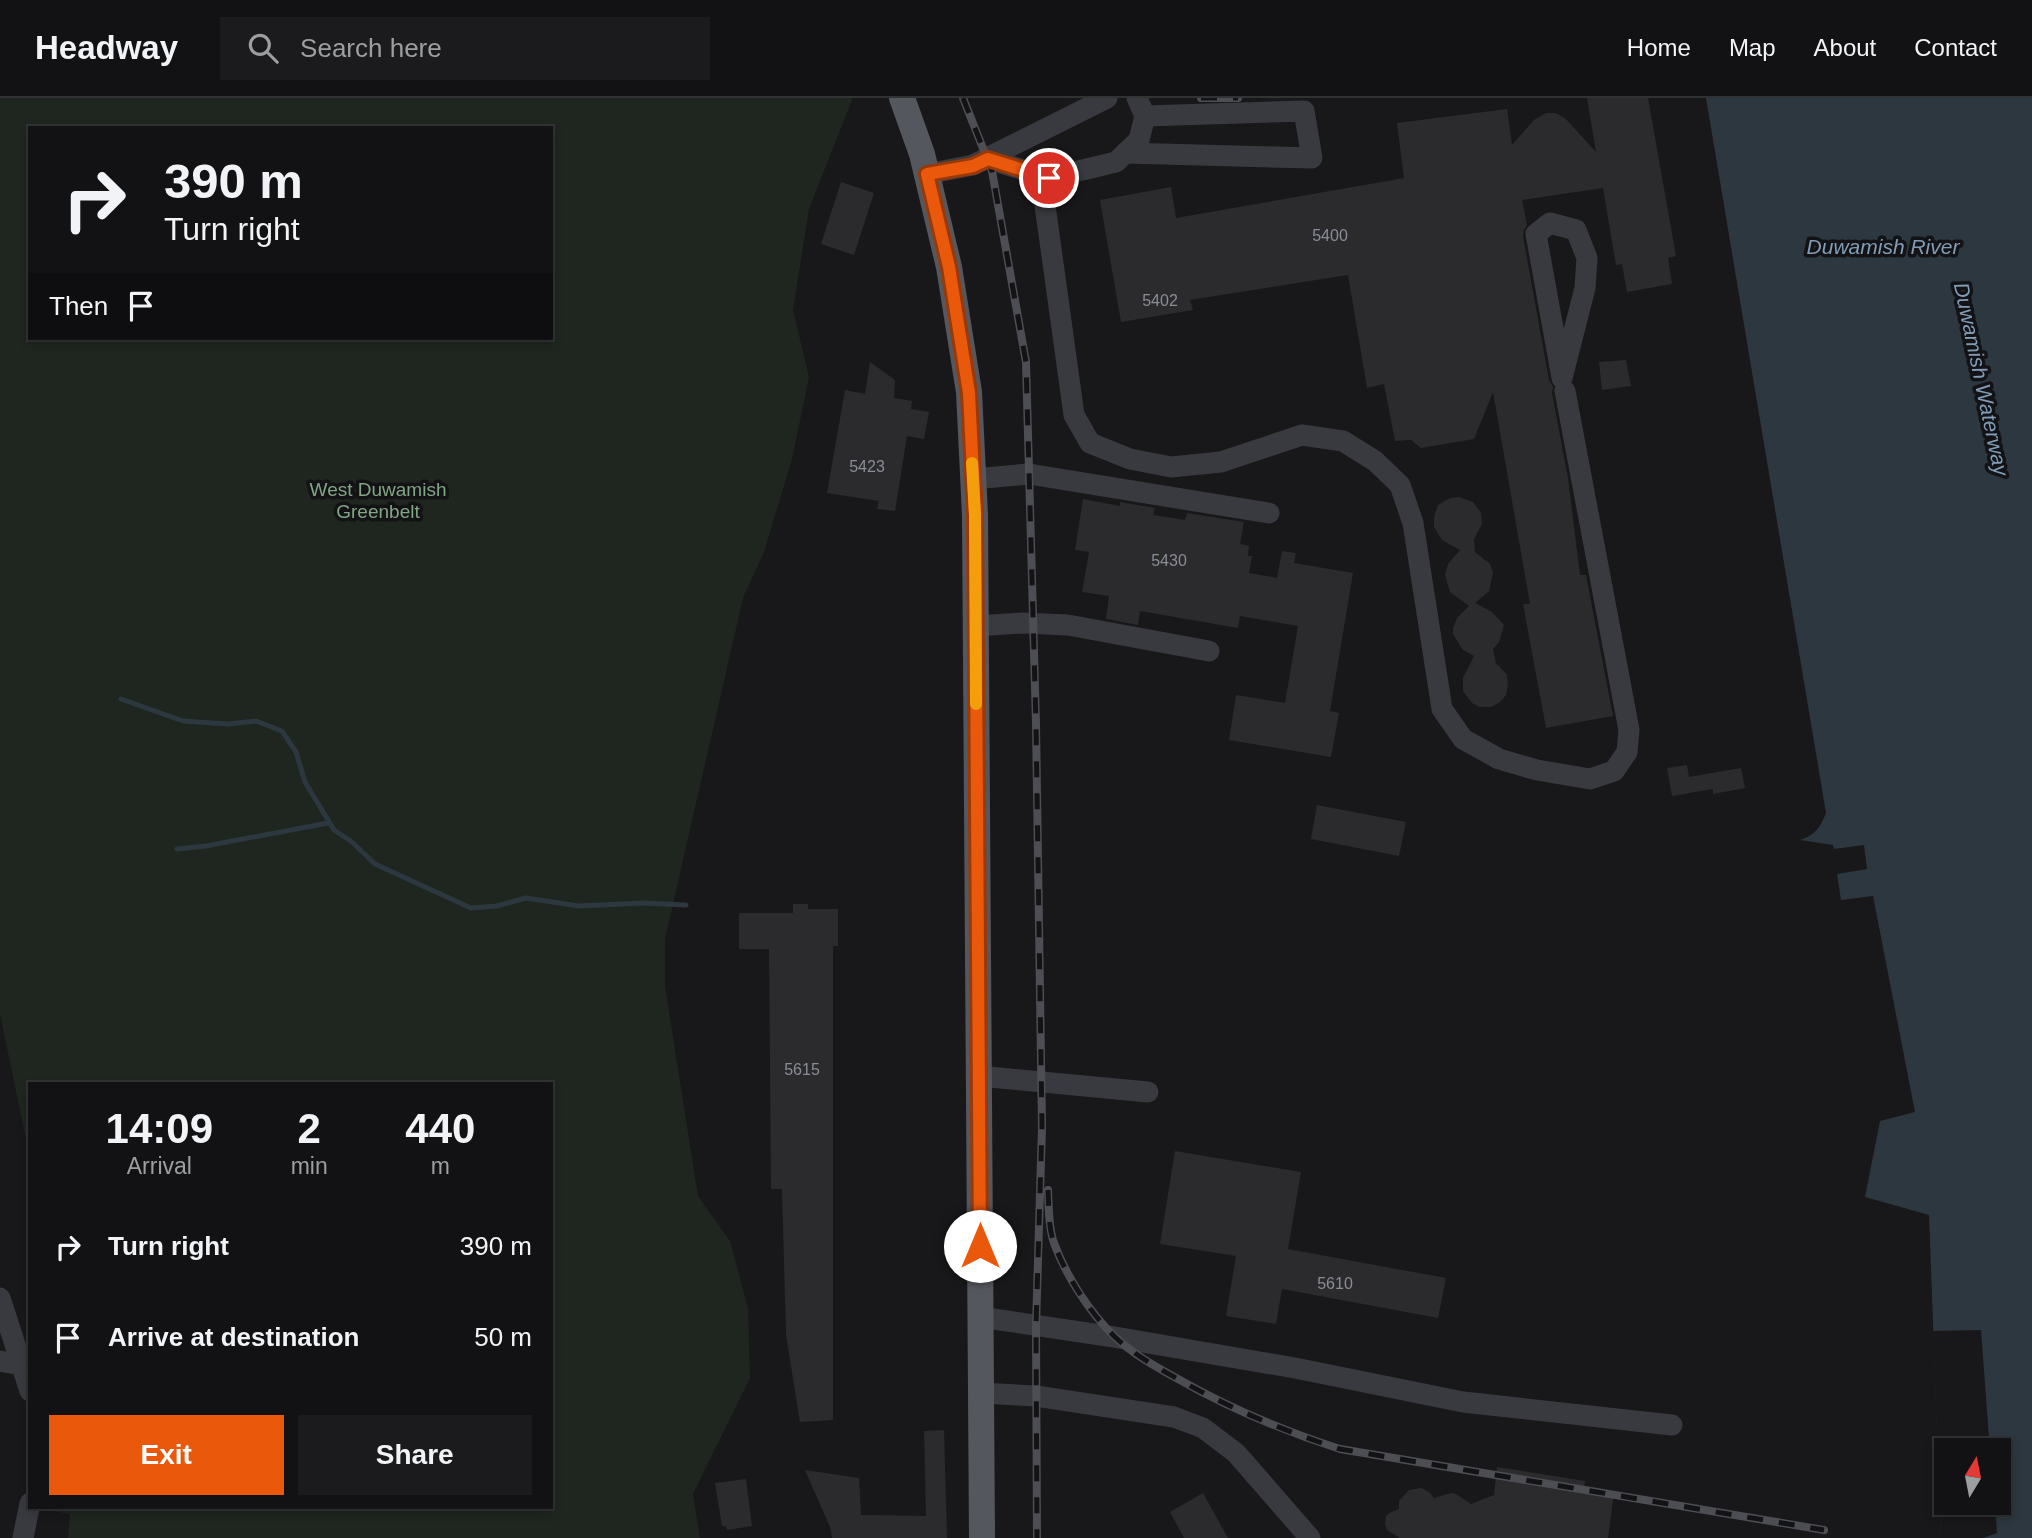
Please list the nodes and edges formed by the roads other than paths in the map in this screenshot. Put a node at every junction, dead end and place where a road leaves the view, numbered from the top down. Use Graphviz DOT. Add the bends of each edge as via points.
graph roads {
  1 [pos="902,98"];
  2 [pos="1107,98"];
  3 [pos="1141,107"];
  4 [pos="1125,153"];
  5 [pos="988,159"];
  6 [pos="927,174"];
  7 [pos="1049,178"];
  8 [pos="1563,384"];
  9 [pos="973,479"];
  10 [pos="1269,513"];
  11 [pos="976,626"];
  12 [pos="1209,651"];
  13 [pos="979,1076"];
  14 [pos="1148,1092"];
  15 [pos="0,1298"];
  16 [pos="980,1317"];
  17 [pos="0,1361"];
  18 [pos="22,1365"];
  19 [pos="28,1384"];
  20 [pos="981,1393"];
  21 [pos="1672,1426"];
  22 [pos="29,1509"];
  23 [pos="23,1538"];
  24 [pos="982,1538"];
  25 [pos="1311,1538"];
  1 -- 6 [label="main road"];
  2 -- 5 [label="lane"];
  3 -- 4 [label="lane" via="1139,140"];
  3 -- 4 [label="lane" via="1304,111 1312,158"];
  4 -- 7 [label="lane" via="1116,162"];
  5 -- 6 [label="lane"];
  5 -- 7 [label="lane"];
  6 -- 9 [label="main road" via="949,267 969,393"];
  7 -- 8 [label="lane" via="1044,198 1074,415 1090,443 1130,459 1171,467 1221,462 1301,435 1343,442 1375,461 1400,485 1413,523 1443,709 1463,739 1499,759 1590,779 1614,771 1627,752 1629,730"];
  8 -- 8 [label="lane" via="1536,234 1550,223 1576,230 1587,258 1585,288"];
  9 -- 10 [label="lane" via="1029,474"];
  9 -- 11 [label="main road"];
  11 -- 12 [label="lane" via="1068,625"];
  11 -- 13 [label="main road"];
  13 -- 14 [label="lane"];
  13 -- 16 [label="main road"];
  15 -- 18 [label="lane"];
  16 -- 20 [label="main road"];
  16 -- 21 [label="lane" via="1218,1354 1463,1402"];
  17 -- 18 [label="lane"];
  18 -- 19 [label="lane"];
  20 -- 24 [label="main road"];
  20 -- 25 [label="lane" via="1050,1398 1174,1417 1203,1428 1236,1453"];
  22 -- 23 [label="lane"];
}
